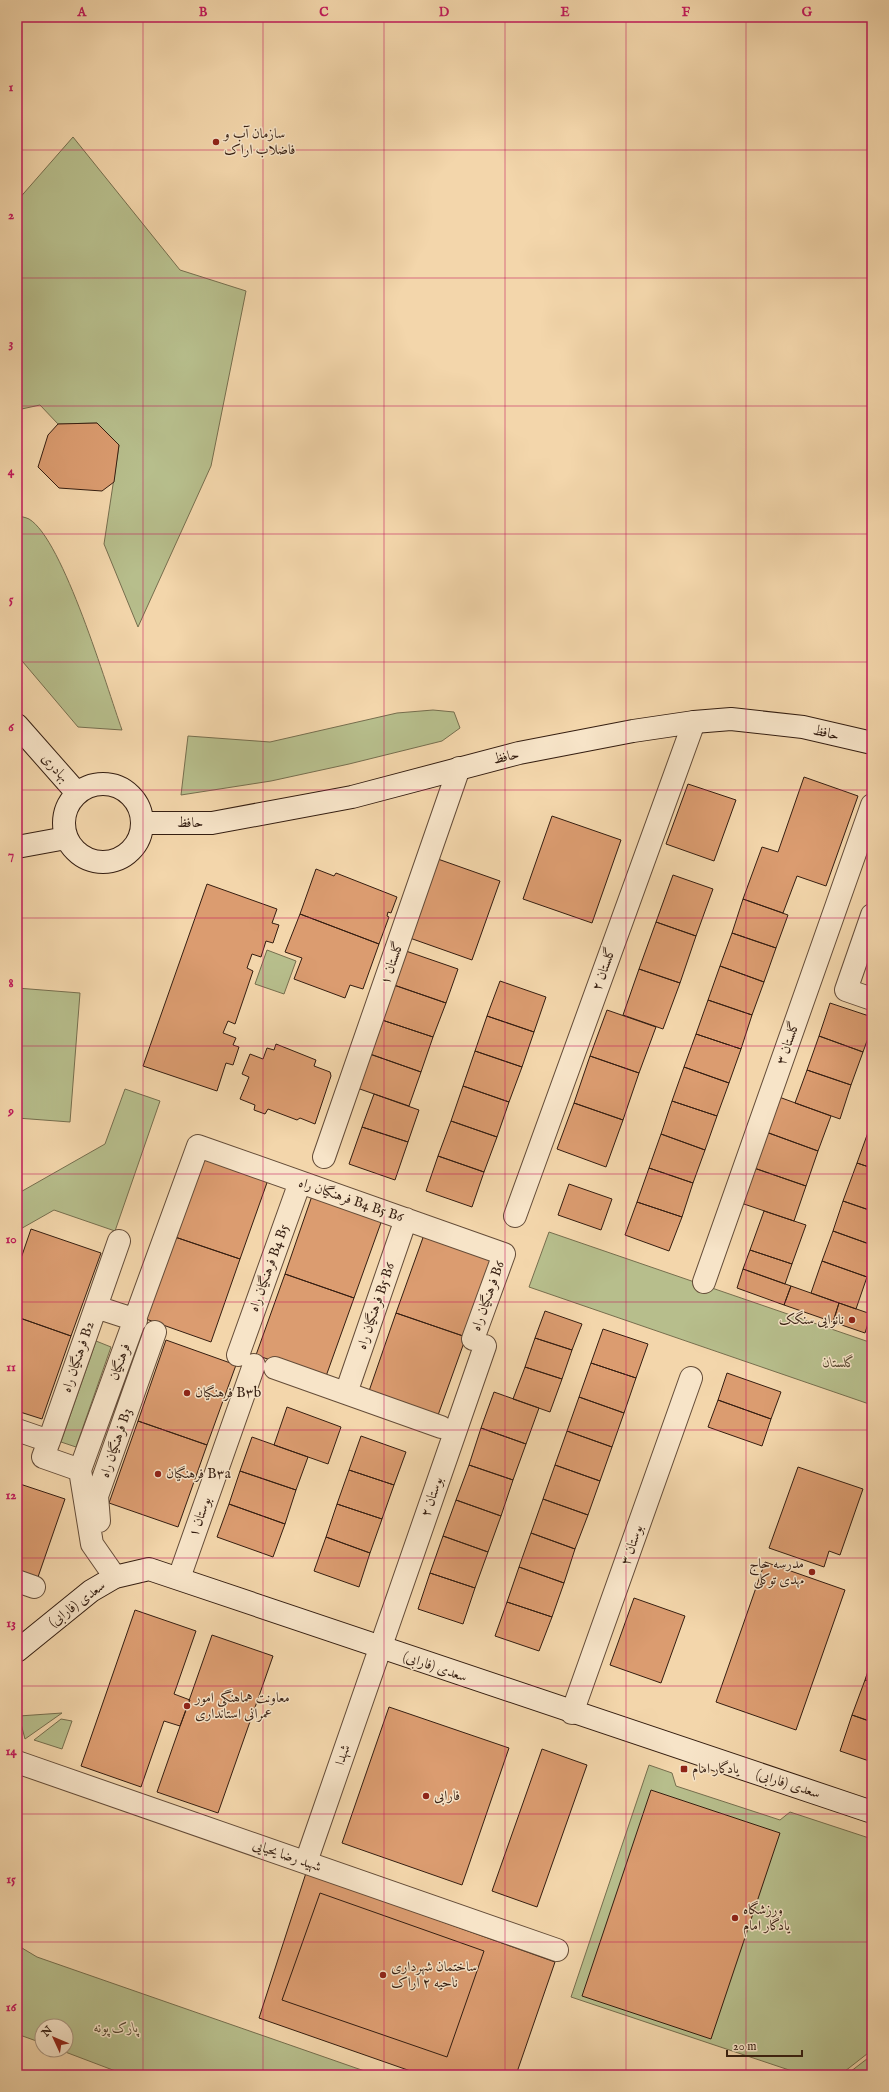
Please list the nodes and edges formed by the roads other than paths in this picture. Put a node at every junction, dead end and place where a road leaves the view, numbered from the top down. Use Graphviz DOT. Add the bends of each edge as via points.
graph roads {
  1 [pos="694,722"];
  2 [pos="17,726"];
  3 [pos="872,743"];
  4 [pos="459,768"];
  5 [pos="77,793"];
  6 [pos="872,805"];
  7 [pos="142,823"];
  8 [pos="66,838"];
  9 [pos="17,847"];
  10 [pos="872,915"];
  11 [pos="872,999"];
  12 [pos="198,1146"];
  13 [pos="324,1157"];
  14 [pos="300,1182"];
  15 [pos="515,1216"];
  16 [pos="406,1219"];
  17 [pos="119,1242"];
  18 [pos="504,1254"];
  19 [pos="704,1282"];
  20 [pos="96,1307"];
  21 [pos="136,1320"];
  22 [pos="155,1332"];
  23 [pos="479,1343"];
  24 [pos="256,1363"];
  25 [pos="691,1378"];
  26 [pos="346,1393"];
  27 [pos="441,1427"];
  28 [pos="17,1430"];
  29 [pos="49,1441"];
  30 [pos="80,1470"];
  31 [pos="101,1556"];
  32 [pos="114,1577"];
  33 [pos="179,1578"];
  34 [pos="380,1648"];
  35 [pos="17,1651"];
  36 [pos="572,1713"];
  37 [pos="17,1762"];
  38 [pos="872,1812"];
  39 [pos="306,1862"];
  40 [pos="557,1950"];
  1 -- 3 [label="street, حافظ" via="731,719 803,727"];
  1 -- 4 [label="street, حافظ" via="633,731"];
  1 -- 15 [label="street, گلستان ۲"];
  2 -- 5 [label="street, بهادری"];
  4 -- 7 [label="street, حافظ" via="352,797 212,823"];
  4 -- 13 [label="street, گلستان ۱"];
  5 -- 7 [label="street" via="88,786 100,784 119,786 134,799 140,810"];
  5 -- 8 [label="street" via="69,802 64,814"];
  6 -- 19 [label="street, گلستان ۳"];
  7 -- 8 [label="street" via="141,835 135,846 127,855 116,860 92,861 81,856"];
  8 -- 9 [label="street"];
  10 -- 11 [label="street" via="846,990"];
  12 -- 14 [label="street, فرهنگیان راه B4 B5 B6"];
  12 -- 21 [label="street, فرهنگیان"];
  14 -- 16 [label="street, فرهنگیان راه B4 B5 B6"];
  14 -- 24 [label="street, فرهنگیان راه B4 B5"];
  16 -- 18 [label="street, فرهنگیان راه B4 B5 B6"];
  16 -- 26 [label="street, فرهنگیان راه B5 B6"];
  17 -- 20 [label="street, فرهنگیان راه B2"];
  18 -- 23 [label="street, فرهنگیان راه B6"];
  20 -- 21 [label="street"];
  20 -- 29 [label="street, فرهنگیان راه B2"];
  21 -- 30 [label="street, فرهنگیان"];
  22 -- 31 [label="street, فرهنگیان راه B3" via="98,1496"];
  23 -- 34 [label="street, بوستان ۲"];
  24 -- 26 [label="street"];
  24 -- 33 [label="street, بوستان ۱"];
  25 -- 36 [label="street, بوستان ۳"];
  26 -- 27 [label="street"];
  28 -- 29 [label="street"];
  29 -- 30 [label="street, فرهنگیان راه B2" via="43,1457"];
  30 -- 31 [label="street, فرهنگیان" via="92,1544"];
  31 -- 32 [label="street, فرهنگیان"];
  32 -- 33 [label="street, سعدی (فارابی)" via="149,1570"];
  32 -- 35 [label="street, سعدی (فارابی)" via="91,1591"];
  33 -- 34 [label="street, سعدی (فارابی)"];
  34 -- 36 [label="street, سعدی (فارابی)"];
  34 -- 39 [label="street, شهدا"];
  36 -- 38 [label="street, سعدی (فارابی)"];
  37 -- 39 [label="street, شهید رضا یحیایی"];
  39 -- 40 [label="street, شهید رضا یحیایی"];
}
